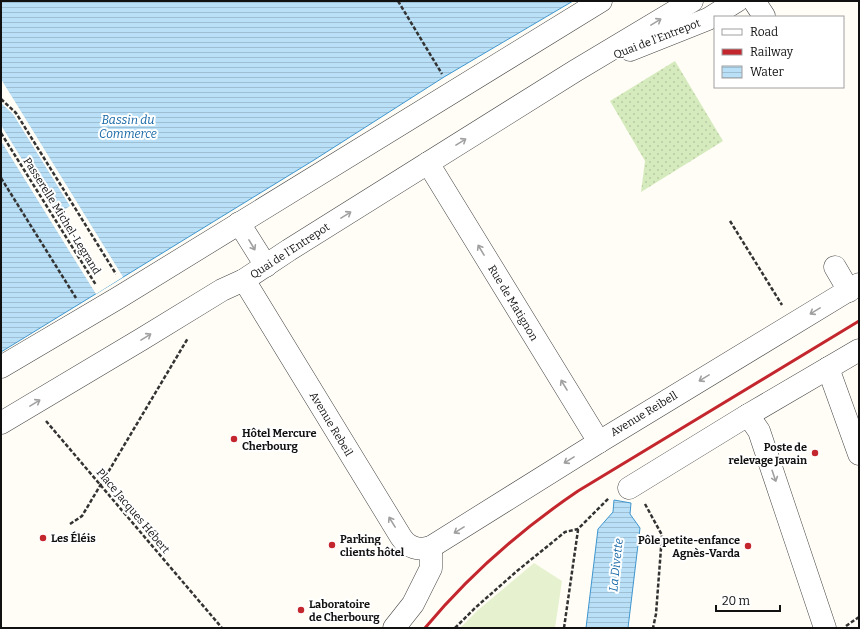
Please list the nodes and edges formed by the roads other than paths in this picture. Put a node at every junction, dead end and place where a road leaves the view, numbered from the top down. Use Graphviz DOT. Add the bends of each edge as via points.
graph roads {
  1 [pos="601,1"];
  2 [pos="692,1"];
  3 [pos="737,1"];
  4 [pos="575,71"];
  5 [pos="428,163"];
  6 [pos="239,223"];
  7 [pos="266,266"];
  8 [pos="835,267"];
  9 [pos="244,280"];
  10 [pos="854,287"];
  11 [pos="859,350"];
  12 [pos="1,367"];
  13 [pos="828,368"];
  14 [pos="748,415"];
  15 [pos="1,423"];
  16 [pos="598,442"];
  17 [pos="859,454"];
  18 [pos="632,486"];
  19 [pos="415,550"];
  20 [pos="394,628"];
  21 [pos="825,628"];
  1 -- 6 [label="street"];
  4 -- 2 [label="street, Quai de l'Entrepot, one-way"];
  3 -- 4 [label="street, Quai de l'Entrepot" via="708,19"];
  5 -- 4 [label="street, Quai de l'Entrepot, one-way"];
  7 -- 5 [label="street, Quai de l'Entrepot, one-way"];
  16 -- 5 [label="street, Rue de Matignon, one-way"];
  6 -- 7 [label="street, one-way"];
  6 -- 12 [label="street"];
  7 -- 9 [label="street, Quai de l'Entrepot"];
  8 -- 10 [label="street"];
  15 -- 9 [label="street, Quai de l'Entrepot, one-way" via="222,290"];
  19 -- 9 [label="street, Avenue Rebeil, one-way" via="404,541"];
  10 -- 16 [label="street, Avenue Reibell, one-way"];
  11 -- 13 [label="street"];
  13 -- 14 [label="street"];
  13 -- 17 [label="street"];
  14 -- 18 [label="street"];
  14 -- 21 [label="street, one-way" via="759,431"];
  16 -- 19 [label="street, Avenue Reibell, one-way"];
  19 -- 20 [label="street" via="430,568 413,604"];
}
